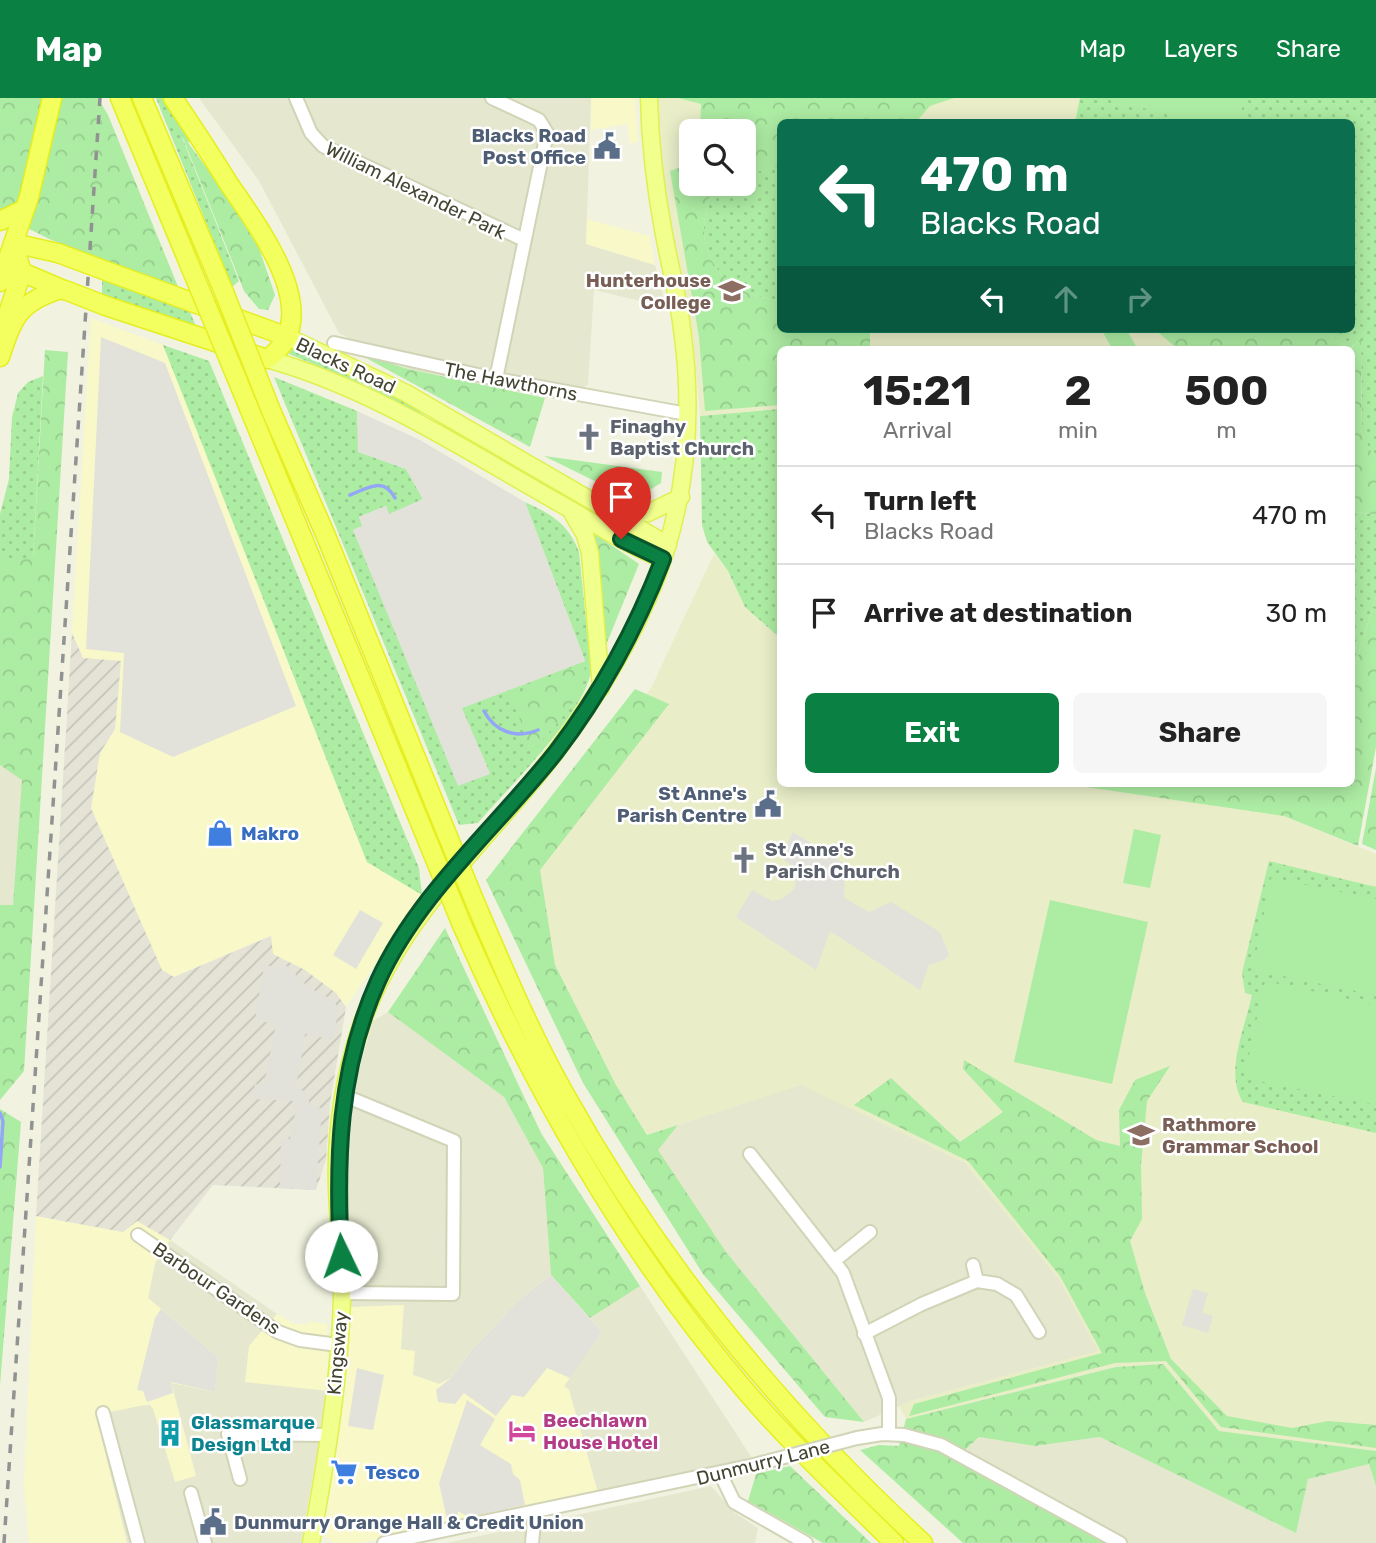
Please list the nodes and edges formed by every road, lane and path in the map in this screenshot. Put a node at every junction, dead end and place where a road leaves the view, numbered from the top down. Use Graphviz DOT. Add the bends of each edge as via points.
graph roads {
  1 [pos="52,98"];
  2 [pos="120,98"];
  3 [pos="142,98"];
  4 [pos="173,98"];
  5 [pos="296,98"];
  6 [pos="492,98"];
  7 [pos="649,98"];
  8 [pos="25,209"];
  9 [pos="0,221"];
  10 [pos="522,239"];
  11 [pos="7,241"];
  12 [pos="7,270"];
  13 [pos="63,290"];
  14 [pos="0,337"];
  15 [pos="288,337"];
  16 [pos="334,343"];
  17 [pos="0,357"];
  18 [pos="267,359"];
  19 [pos="496,379"];
  20 [pos="688,414"];
  21 [pos="681,497"];
  22 [pos="570,509"];
  23 [pos="611,514"];
  24 [pos="666,552"];
  25 [pos="601,688"];
  26 [pos="343,1098"];
  27 [pos="750,1154"];
  28 [pos="870,1232"];
  29 [pos="138,1235"];
  30 [pos="834,1261"];
  31 [pos="973,1265"];
  32 [pos="977,1281"];
  33 [pos="342,1293"];
  34 [pos="1040,1332"];
  35 [pos="864,1334"];
  36 [pos="338,1345"];
  37 [pos="103,1413"];
  38 [pos="889,1434"];
  39 [pos="328,1435"];
  40 [pos="720,1474"];
  41 [pos="240,1479"];
  42 [pos="191,1493"];
  43 [pos="535,1512"];
  44 [pos="138,1543"];
  45 [pos="205,1543"];
  46 [pos="311,1543"];
  47 [pos="384,1543"];
  48 [pos="532,1543"];
  49 [pos="806,1543"];
  50 [pos="894,1543"];
  51 [pos="923,1543"];
  52 [pos="1120,1543"];
  1 -- 8 [label="highway"];
  2 -- 50 [label="highway, bridge" via="462,925 550,1110 647,1261 749,1395"];
  3 -- 51 [label="highway, bridge" via="477,907 567,1099 671,1263 776,1396"];
  4 -- 15 [label="highway" via="278,261 291,307"];
  5 -- 10 [label="street, William Alexander Park" via="311,133 323,146"];
  6 -- 10 [label="street" via="545,126 547,133"];
  7 -- 20 [label="main road, Kingsway" via="656,195 683,336"];
  8 -- 9 [label="highway"];
  8 -- 11 [label="highway"];
  10 -- 19 [label="street"];
  11 -- 12 [label="highway"];
  11 -- 15 [label="highway, Blacks Road, bridge" via="58,253"];
  12 -- 13 [label="highway, Blacks Road"];
  12 -- 14 [label="highway"];
  13 -- 17 [label="highway" via="34,298 23,307"];
  13 -- 18 [label="highway, Blacks Road, bridge"];
  15 -- 18 [label="highway"];
  15 -- 23 [label="main road, Blacks Road" via="406,393"];
  16 -- 19 [label="street, The Hawthorns"];
  18 -- 22 [label="main road, Blacks Road" via="347,387"];
  19 -- 20 [label="street, The Hawthorns"];
  20 -- 21 [label="main road, Kingsway"];
  21 -- 23 [label="main road" via="648,513"];
  21 -- 24 [label="main road, Kingsway"];
  22 -- 24 [label="main road, Blacks Road" via="634,546"];
  22 -- 25 [label="main road" via="590,553"];
  23 -- 24 [label="main road, Blacks Road"];
  24 -- 25 [label="main road, Kingsway" via="625,648"];
  25 -- 26 [label="main road, Kingsway" via="556,752 427,904 390,958 360,1030"];
  26 -- 33 [label="main road, Kingsway" via="337,1178"];
  26 -- 33 [label="street" via="454,1141 453,1294"];
  27 -- 30 [label="street"];
  28 -- 30 [label="street"];
  29 -- 36 [label="street, Barbour Gardens" via="278,1332"];
  30 -- 35 [label="street" via="843,1273"];
  31 -- 32 [label="street"];
  32 -- 34 [label="street" via="996,1284 1016,1295"];
  32 -- 35 [label="street"];
  33 -- 36 [label="main road, Kingsway"];
  35 -- 38 [label="street" via="889,1398"];
  36 -- 39 [label="main road, Kingsway"];
  37 -- 44 [label="street"];
  38 -- 40 [label="street, Dunmurry Lane, bridge"];
  38 -- 52 [label="street, Dunmurry Lane" via="919,1438 962,1454"];
  39 -- 41 [label="street" via="228,1434"];
  39 -- 46 [label="main road, Kingsway"];
  40 -- 43 [label="street, Dunmurry Lane"];
  40 -- 49 [label="street" via="734,1503"];
  42 -- 45 [label="street"];
  43 -- 47 [label="street, Dunmurry Lane"];
  43 -- 48 [label="street"];
}
